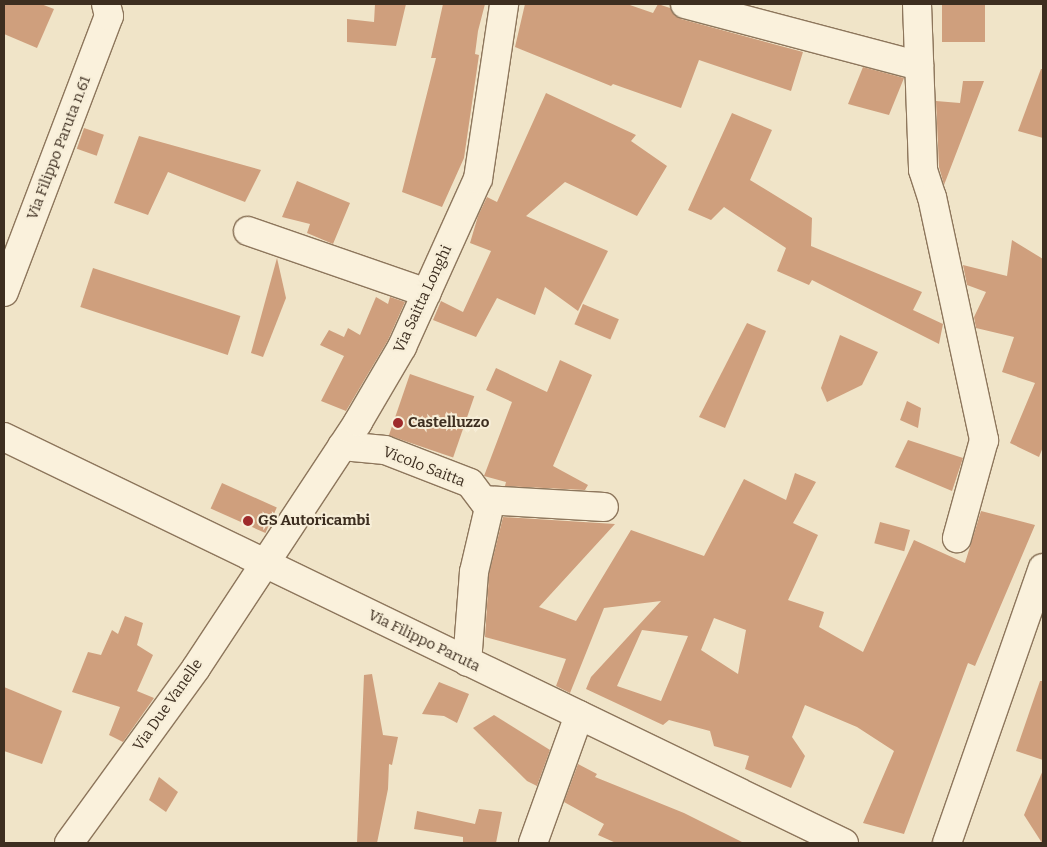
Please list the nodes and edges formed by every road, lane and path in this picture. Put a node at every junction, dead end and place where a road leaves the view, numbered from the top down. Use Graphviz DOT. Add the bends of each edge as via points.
graph roads {
  1 [pos="106,4"];
  2 [pos="504,4"];
  3 [pos="685,4"];
  4 [pos="917,4"];
  5 [pos="919,66"];
  6 [pos="248,231"];
  7 [pos="4,292"];
  8 [pos="427,293"];
  9 [pos="4,437"];
  10 [pos="342,446"];
  11 [pos="483,500"];
  12 [pos="604,507"];
  13 [pos="957,538"];
  14 [pos="264,564"];
  15 [pos="1043,568"];
  16 [pos="467,662"];
  17 [pos="579,715"];
  18 [pos="69,843"];
  19 [pos="533,843"];
  20 [pos="844,843"];
  21 [pos="947,843"];
  1 -- 7 [label="street, Via Filippo Paruta n.61" via="109,16"];
  2 -- 8 [label="street, Via Saitta Longhi" via="478,179"];
  3 -- 5 [label="street"];
  4 -- 5 [label="street"];
  5 -- 13 [label="street" via="923,170 932,196 984,440"];
  6 -- 8 [label="street"];
  8 -- 10 [label="street, Via Saitta Longhi" via="402,348"];
  9 -- 14 [label="street, Via Filippo Paruta"];
  10 -- 11 [label="street, Vicolo Saitta" via="385,450 470,484"];
  10 -- 14 [label="street, Via Saitta Longhi"];
  11 -- 12 [label="street"];
  11 -- 16 [label="street" via="489,508 474,572"];
  14 -- 16 [label="street, Via Filippo Paruta"];
  14 -- 18 [label="street, Via Due Vanelle" via="196,668"];
  15 -- 21 [label="street"];
  16 -- 17 [label="street, Via Filippo Paruta"];
  17 -- 19 [label="street"];
  17 -- 20 [label="street, Via Filippo Paruta"];
}
